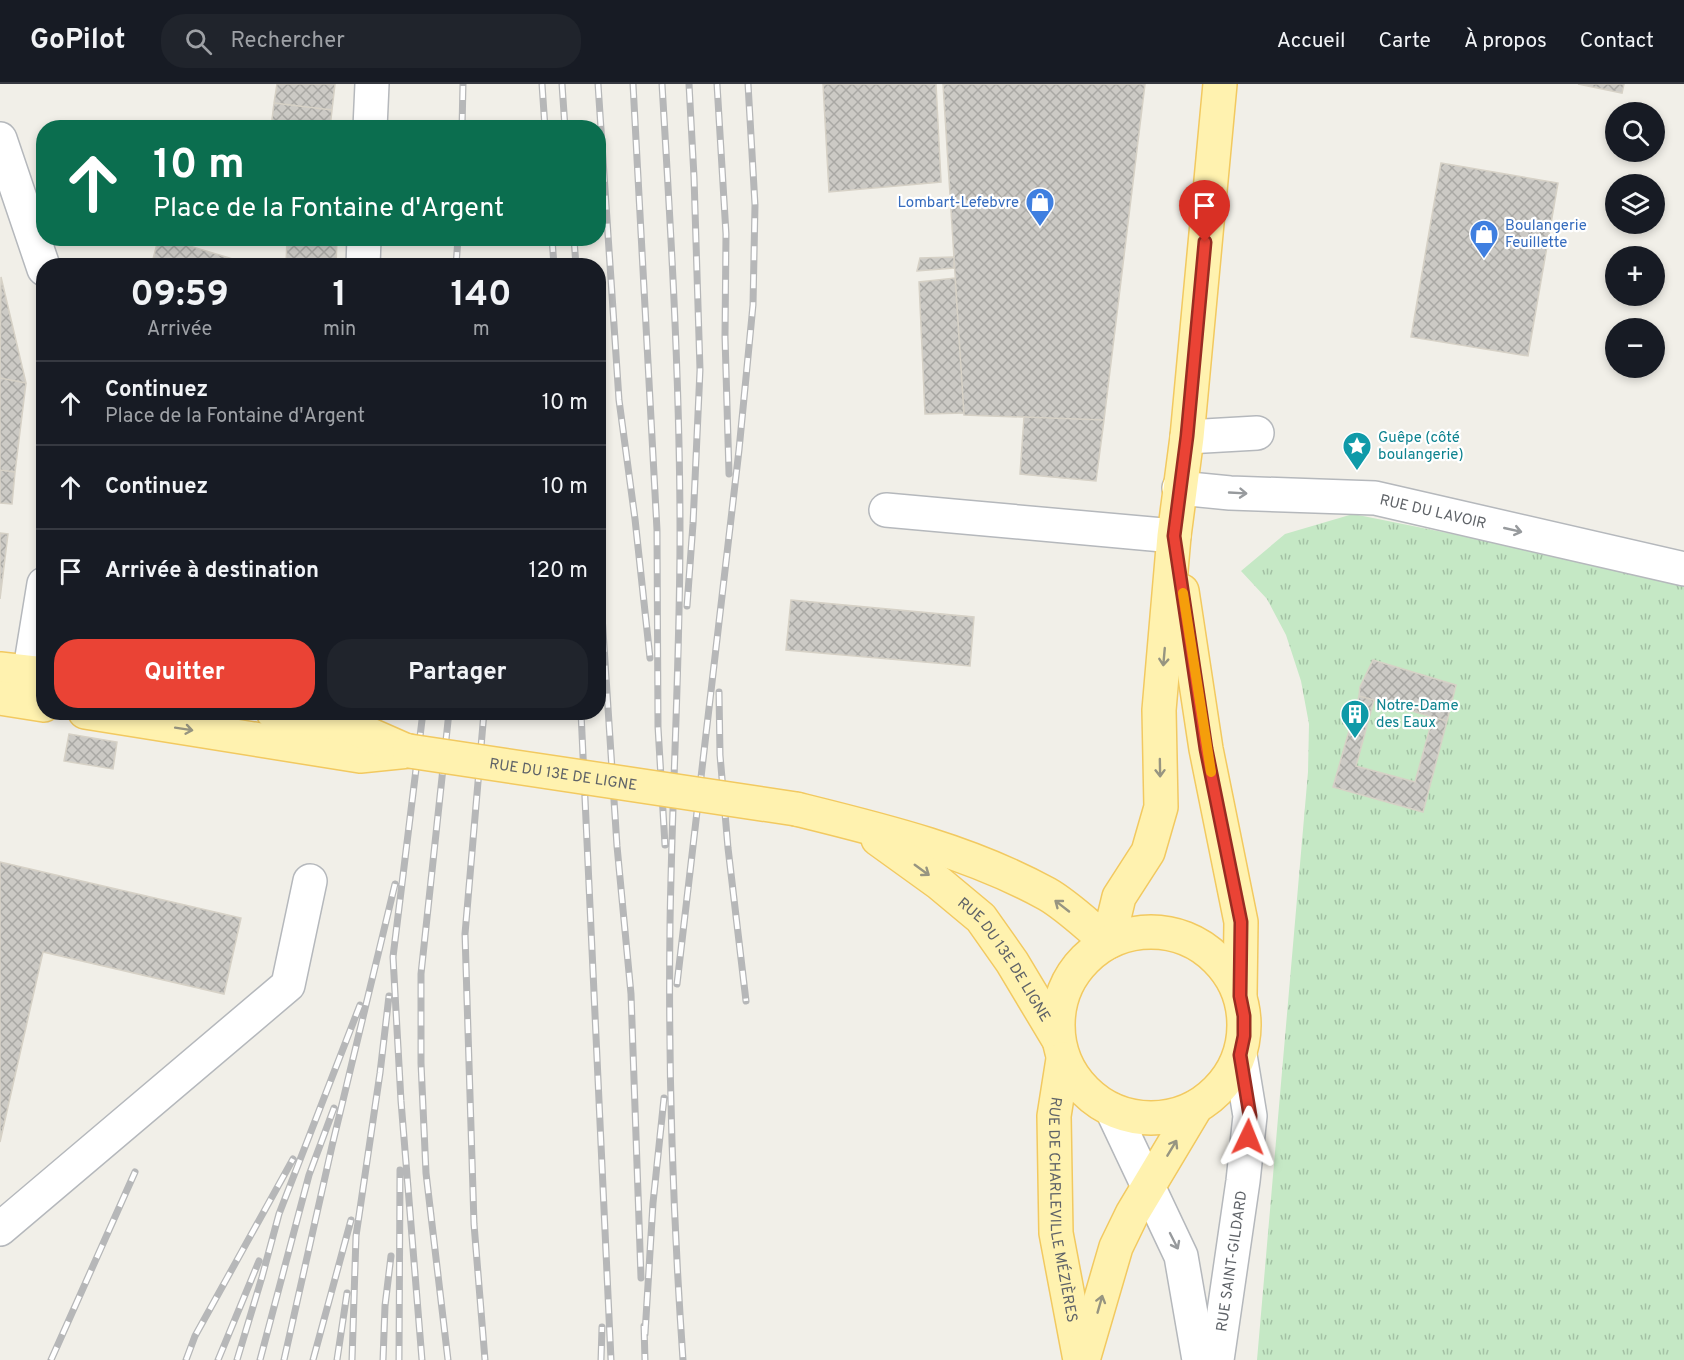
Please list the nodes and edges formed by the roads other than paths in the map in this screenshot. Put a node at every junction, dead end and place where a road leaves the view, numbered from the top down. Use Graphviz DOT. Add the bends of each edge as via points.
graph roads {
  1 [pos="372,84"];
  2 [pos="1220,84"];
  3 [pos="370,120"];
  4 [pos="0,139"];
  5 [pos="36,245"];
  6 [pos="1257,433"];
  7 [pos="1187,436"];
  8 [pos="1179,488"];
  9 [pos="886,510"];
  10 [pos="1174,536"];
  11 [pos="1684,569"];
  12 [pos="36,631"];
  13 [pos="23,686"];
  14 [pos="135,720"];
  15 [pos="346,720"];
  16 [pos="409,751"];
  17 [pos="857,824"];
  18 [pos="310,881"];
  19 [pos="1108,942"];
  20 [pos="1240,996"];
  21 [pos="1060,1048"];
  22 [pos="1240,1055"];
  23 [pos="1196,1107"];
  24 [pos="1112,1110"];
  25 [pos="1148,1188"];
  26 [pos="0,1229"];
  27 [pos="1082,1360"];
  28 [pos="1199,1360"];
  29 [pos="1218,1360"];
  1 -- 3 [label="street"];
  2 -- 7 [label="main road"];
  4 -- 5 [label="street"];
  6 -- 7 [label="street"];
  7 -- 8 [label="main road"];
  8 -- 10 [label="main road"];
  8 -- 11 [label="street, RUE DU LAVOIR, one-way" via="1375,498"];
  9 -- 10 [label="street"];
  10 -- 19 [label="main road, one-way" via="1159,710 1161,807 1148,852 1119,897"];
  10 -- 20 [label="main road" via="1206,749 1241,922"];
  12 -- 13 [label="street"];
  14 -- 16 [label="main road, one-way" via="360,756"];
  15 -- 16 [label="main road, RUE DU 13E DE LIGNE"];
  16 -- 17 [label="main road, RUE DU 13E DE LIGNE, bridge" via="796,809"];
  19 -- 17 [label="main road, RUE DU 13E DE LIGNE, one-way" via="1048,895 966,856"];
  17 -- 21 [label="main road, RUE DU 13E DE LIGNE, one-way" via="981,918 1012,962"];
  18 -- 26 [label="street" via="288,985"];
  19 -- 20 [label="main road" via="1134,933 1160,932 1186,939 1209,952 1228,972"];
  19 -- 21 [label="main road" via="1085,958 1068,981 1059,1008"];
  20 -- 22 [label="main road" via="1244,1036"];
  21 -- 24 [label="main road" via="1075,1080 1091,1098"];
  21 -- 27 [label="main road, RUE DE CHARLEVILLE MÉZIÈRES" via="1054,1116 1056,1233"];
  22 -- 23 [label="main road" via="1215,1094"];
  22 -- 29 [label="street, RUE SAINT-GILDARD" via="1250,1116"];
  23 -- 24 [label="main road" via="1169,1117 1140,1118"];
  25 -- 23 [label="main road, RUE DE CHARLEVILLE MÉZIÈRES, one-way"];
  24 -- 25 [label="street, RUE SAINT-GILDARD"];
  27 -- 25 [label="main road, RUE DE CHARLEVILLE MÉZIÈRES, one-way" via="1116,1247"];
  25 -- 28 [label="street, RUE SAINT-GILDARD, one-way" via="1181,1256"];
}
